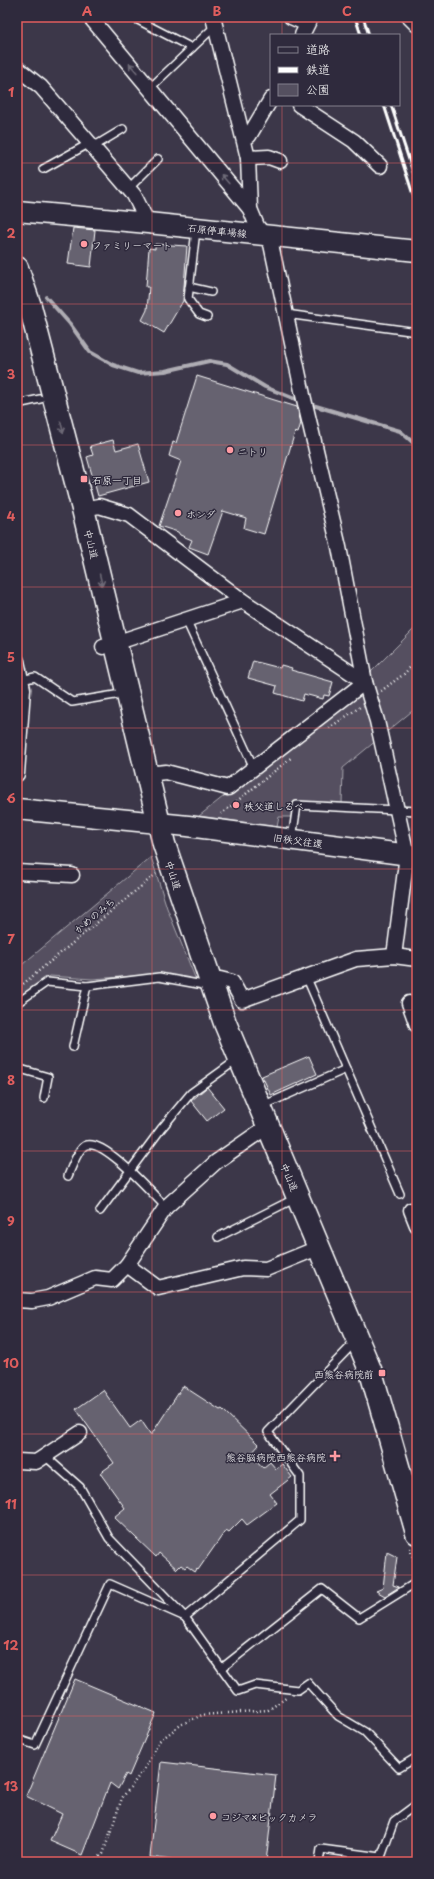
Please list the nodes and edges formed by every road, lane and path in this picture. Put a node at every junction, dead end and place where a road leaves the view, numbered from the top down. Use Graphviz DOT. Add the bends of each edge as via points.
graph roads {
  1 [pos="90,17"];
  2 [pos="132,17"];
  3 [pos="291,17"];
  4 [pos="409,17"];
  5 [pos="214,23"];
  6 [pos="307,25"];
  7 [pos="417,25"];
  8 [pos="192,48"];
  9 [pos="17,68"];
  10 [pos="150,88"];
  11 [pos="270,101"];
  12 [pos="300,106"];
  13 [pos="123,129"];
  14 [pos="244,138"];
  15 [pos="91,145"];
  16 [pos="248,158"];
  17 [pos="158,160"];
  18 [pos="280,161"];
  19 [pos="380,166"];
  20 [pos="43,169"];
  21 [pos="128,189"];
  22 [pos="250,209"];
  23 [pos="17,211"];
  24 [pos="148,222"];
  25 [pos="196,228"];
  26 [pos="264,235"];
  27 [pos="417,251"];
  28 [pos="17,268"];
  29 [pos="189,287"];
  30 [pos="211,292"];
  31 [pos="17,311"];
  32 [pos="286,314"];
  33 [pos="207,317"];
  34 [pos="417,332"];
  35 [pos="40,399"];
  36 [pos="17,404"];
  37 [pos="83,509"];
  38 [pos="243,601"];
  39 [pos="186,620"];
  40 [pos="110,646"];
  41 [pos="17,661"];
  42 [pos="365,682"];
  43 [pos="20,687"];
  44 [pos="115,695"];
  45 [pos="254,768"];
  46 [pos="17,774"];
  47 [pos="147,774"];
  48 [pos="17,809"];
  49 [pos="396,810"];
  50 [pos="417,811"];
  51 [pos="168,824"];
  52 [pos="292,839"];
  53 [pos="412,856"];
  54 [pos="160,870"];
  55 [pos="17,872"];
  56 [pos="72,875"];
  57 [pos="394,956"];
  58 [pos="417,959"];
  59 [pos="306,976"];
  60 [pos="210,984"];
  61 [pos="87,986"];
  62 [pos="17,989"];
  63 [pos="17,1003"];
  64 [pos="409,1003"];
  65 [pos="417,1025"];
  66 [pos="73,1048"];
  67 [pos="240,1058"];
  68 [pos="17,1068"];
  69 [pos="346,1069"];
  70 [pos="44,1098"];
  71 [pos="264,1116"];
  72 [pos="130,1169"];
  73 [pos="68,1176"];
  74 [pos="400,1194"];
  75 [pos="298,1197"];
  76 [pos="166,1207"];
  77 [pos="411,1210"];
  78 [pos="100,1211"];
  79 [pos="417,1224"];
  80 [pos="218,1237"];
  81 [pos="320,1247"];
  82 [pos="127,1265"];
  83 [pos="17,1300"];
  84 [pos="358,1339"];
  85 [pos="80,1433"];
  86 [pos="45,1456"];
  87 [pos="17,1461"];
  88 [pos="417,1533"];
  89 [pos="417,1582"];
  90 [pos="185,1618"];
  91 [pos="222,1668"];
  92 [pos="298,1690"];
  93 [pos="17,1739"];
  94 [pos="417,1757"];
  95 [pos="417,1804"];
  96 [pos="94,1862"];
  97 [pos="319,1862"];
  10 -- 1 [label="street, one-way"];
  2 -- 8 [label="lane"];
  3 -- 6 [label="street"];
  4 -- 7 [label="street"];
  5 -- 8 [label="lane" via="211,30"];
  5 -- 14 [label="street"];
  8 -- 10 [label="lane"];
  9 -- 15 [label="street" via="42,87"];
  22 -- 10 [label="street, one-way"];
  11 -- 14 [label="street" via="249,136"];
  12 -- 19 [label="street" via="354,142"];
  13 -- 15 [label="lane"];
  14 -- 16 [label="street"];
  15 -- 20 [label="lane"];
  15 -- 21 [label="street"];
  16 -- 18 [label="street" via="269,157"];
  16 -- 22 [label="street"];
  17 -- 21 [label="lane"];
  21 -- 24 [label="street" via="134,195"];
  22 -- 26 [label="street"];
  23 -- 24 [label="main road, 石原停車場線"];
  24 -- 25 [label="main road, 石原停車場線"];
  25 -- 26 [label="main road, 石原停車場線"];
  25 -- 29 [label="lane"];
  26 -- 27 [label="main road, 石原停車場線"];
  26 -- 32 [label="street" via="271,244"];
  28 -- 37 [label="highway, 中山道, one-way" via="30,306"];
  29 -- 30 [label="lane"];
  29 -- 33 [label="lane" via="188,299 199,314"];
  31 -- 35 [label="highway, 中山道"];
  32 -- 34 [label="lane"];
  32 -- 42 [label="street" via="339,547"];
  35 -- 36 [label="lane"];
  35 -- 40 [label="highway, 中山道"];
  37 -- 38 [label="street" via="99,506 129,515"];
  37 -- 40 [label="highway, 中山道, one-way"];
  38 -- 39 [label="street"];
  38 -- 42 [label="street"];
  39 -- 40 [label="street"];
  39 -- 45 [label="lane"];
  40 -- 44 [label="highway, 中山道"];
  40 -- 47 [label="highway, 中山道"];
  41 -- 43 [label="street"];
  42 -- 45 [label="street"];
  42 -- 49 [label="street" via="377,721"];
  43 -- 44 [label="lane" via="35,677 72,702"];
  43 -- 46 [label="street"];
  44 -- 51 [label="highway, 中山道" via="142,808"];
  45 -- 47 [label="street" via="228,788 166,772"];
  47 -- 51 [label="highway, 中山道"];
  48 -- 51 [label="main road, 旧秩父往還"];
  49 -- 50 [label="lane"];
  49 -- 52 [label="lane" via="297,805"];
  49 -- 53 [label="street"];
  51 -- 52 [label="main road, 旧秩父往還"];
  51 -- 60 [label="highway, 中山道"];
  52 -- 53 [label="main road, 旧秩父往還"];
  53 -- 57 [label="street"];
  54 -- 62 [label="path, かめのみち"];
  55 -- 56 [label="street"];
  57 -- 58 [label="street"];
  57 -- 59 [label="street" via="356,959"];
  59 -- 60 [label="street" via="242,1000 232,982 220,979"];
  59 -- 69 [label="lane"];
  60 -- 61 [label="lane" via="159,977"];
  60 -- 67 [label="highway, 中山道"];
  61 -- 63 [label="lane" via="47,982"];
  61 -- 66 [label="lane"];
  64 -- 65 [label="street"];
  67 -- 71 [label="highway, 中山道"];
  67 -- 72 [label="lane" via="191,1093"];
  68 -- 70 [label="lane" via="48,1076"];
  69 -- 71 [label="lane"];
  69 -- 74 [label="lane"];
  71 -- 75 [label="highway, 中山道"];
  71 -- 76 [label="street"];
  72 -- 73 [label="lane" via="96,1146 87,1144 82,1148"];
  72 -- 76 [label="lane"];
  72 -- 78 [label="lane"];
  75 -- 80 [label="lane"];
  75 -- 81 [label="highway, 中山道"];
  76 -- 82 [label="street"];
  77 -- 79 [label="street"];
  81 -- 82 [label="street" via="266,1269 243,1268 158,1288"];
  81 -- 84 [label="highway, 中山道"];
  82 -- 83 [label="street" via="112,1280 95,1278 48,1298"];
  84 -- 88 [label="highway, 中山道" via="408,1489"];
  84 -- 90 [label="lane" via="268,1432 300,1476 300,1520"];
  85 -- 86 [label="street"];
  86 -- 87 [label="street" via="36,1462"];
  86 -- 90 [label="lane" via="80,1487 109,1538"];
  89 -- 91 [label="lane" via="359,1618 322,1589"];
  90 -- 91 [label="lane"];
  90 -- 93 [label="lane" via="110,1584 35,1746"];
  91 -- 92 [label="lane" via="238,1691 255,1685"];
  92 -- 94 [label="lane" via="308,1684 338,1716 365,1732 399,1768"];
  92 -- 96 [label="path" via="268,1710 202,1716 182,1724 159,1741 145,1768 122,1798 103,1854"];
  95 -- 97 [label="lane" via="394,1821 381,1857 320,1849"];
}
